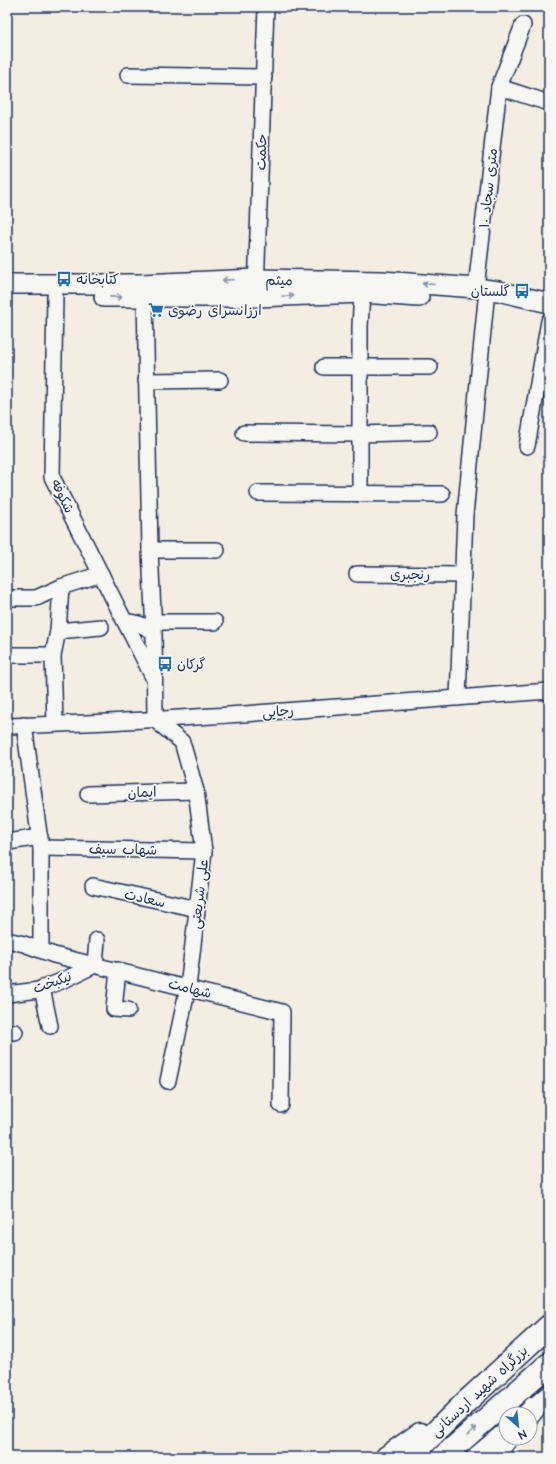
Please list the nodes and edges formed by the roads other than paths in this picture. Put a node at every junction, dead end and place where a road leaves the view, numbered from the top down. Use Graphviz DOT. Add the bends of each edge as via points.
graph roads {
  1 [pos="266,7"];
  2 [pos="277,7"];
  3 [pos="523,25"];
  4 [pos="128,75"];
  5 [pos="264,77"];
  6 [pos="499,88"];
  7 [pos="549,103"];
  8 [pos="7,284"];
  9 [pos="261,288"];
  10 [pos="362,293"];
  11 [pos="481,294"];
  12 [pos="7,296"];
  13 [pos="56,296"];
  14 [pos="145,297"];
  15 [pos="549,303"];
  16 [pos="549,314"];
  17 [pos="549,321"];
  18 [pos="324,367"];
  19 [pos="360,367"];
  20 [pos="430,367"];
  21 [pos="220,380"];
  22 [pos="146,381"];
  23 [pos="244,432"];
  24 [pos="429,432"];
  25 [pos="360,434"];
  26 [pos="527,446"];
  27 [pos="258,493"];
  28 [pos="360,494"];
  29 [pos="442,494"];
  30 [pos="150,550"];
  31 [pos="217,550"];
  32 [pos="101,574"];
  33 [pos="357,574"];
  34 [pos="463,575"];
  35 [pos="60,587"];
  36 [pos="7,598"];
  37 [pos="124,622"];
  38 [pos="214,622"];
  39 [pos="102,627"];
  40 [pos="154,627"];
  41 [pos="58,631"];
  42 [pos="53,654"];
  43 [pos="7,656"];
  44 [pos="154,678"];
  45 [pos="549,691"];
  46 [pos="458,698"];
  47 [pos="155,720"];
  48 [pos="55,724"];
  49 [pos="24,725"];
  50 [pos="7,726"];
  51 [pos="196,791"];
  52 [pos="88,794"];
  53 [pos="8,842"];
  54 [pos="40,842"];
  55 [pos="204,851"];
  56 [pos="93,886"];
  57 [pos="197,909"];
  58 [pos="7,940"];
  59 [pos="97,940"];
  60 [pos="40,950"];
  61 [pos="95,965"];
  62 [pos="118,970"];
  63 [pos="188,987"];
  64 [pos="42,988"];
  65 [pos="7,994"];
  66 [pos="114,1009"];
  67 [pos="50,1026"];
  68 [pos="168,1080"];
  69 [pos="281,1105"];
  70 [pos="549,1326"];
  71 [pos="549,1364"];
  72 [pos="467,1401"];
  73 [pos="498,1439"];
  74 [pos="500,1446"];
  75 [pos="387,1457"];
  76 [pos="410,1457"];
  77 [pos="443,1457"];
  78 [pos="476,1457"];
  79 [pos="491,1457"];
  1 -- 5 [label="street, حکمت"];
  2 -- 9 [label="street, حکمت"];
  3 -- 6 [label="street, ۱۰ متری سجاد"];
  4 -- 5 [label="street"];
  5 -- 9 [label="street, حکمت"];
  6 -- 7 [label="street"];
  6 -- 11 [label="street, ۱۰ متری سجاد"];
  9 -- 8 [label="main road, میثم, one-way" via="140,284"];
  9 -- 10 [label="main road, میثم, one-way"];
  11 -- 9 [label="main road, میثم, one-way" via="382,281"];
  9 -- 14 [label="main road, میثم"];
  10 -- 11 [label="main road, میثم"];
  10 -- 19 [label="street"];
  11 -- 15 [label="main road, میثم" via="498,291"];
  11 -- 16 [label="main road, میثم"];
  11 -- 34 [label="street, ۱۰ متری سجاد"];
  12 -- 13 [label="main road, میثم"];
  13 -- 14 [label="main road, میثم, one-way"];
  13 -- 32 [label="street, شکوفه" via="52,477"];
  14 -- 22 [label="street"];
  17 -- 26 [label="street"];
  18 -- 19 [label="street"];
  19 -- 20 [label="street"];
  19 -- 25 [label="street"];
  21 -- 22 [label="street"];
  22 -- 30 [label="street"];
  23 -- 25 [label="street"];
  24 -- 25 [label="street"];
  25 -- 28 [label="street"];
  27 -- 28 [label="street"];
  28 -- 29 [label="street"];
  30 -- 31 [label="street"];
  30 -- 40 [label="street"];
  32 -- 35 [label="street"];
  32 -- 37 [label="street, شکوفه"];
  33 -- 34 [label="street, رنجبری"];
  34 -- 46 [label="street, ۱۰ متری سجاد"];
  35 -- 36 [label="street" via="36,598"];
  35 -- 41 [label="street"];
  37 -- 40 [label="street"];
  37 -- 44 [label="street, شکوفه"];
  38 -- 40 [label="street"];
  39 -- 41 [label="street"];
  40 -- 44 [label="street"];
  41 -- 42 [label="street"];
  42 -- 43 [label="street"];
  42 -- 48 [label="street"];
  44 -- 47 [label="street"];
  45 -- 46 [label="street, رجایی"];
  46 -- 47 [label="street, رجایی"];
  47 -- 48 [label="street, رجایی"];
  47 -- 51 [label="street, علی شریعتی" via="182,742"];
  48 -- 49 [label="street, رجایی"];
  49 -- 50 [label="street, رجایی"];
  49 -- 54 [label="street"];
  51 -- 52 [label="street, ایمان"];
  51 -- 55 [label="street, علی شریعتی"];
  53 -- 54 [label="street, شهاب سیف"];
  54 -- 55 [label="street, شهاب سیف"];
  54 -- 60 [label="street"];
  55 -- 57 [label="street, علی شریعتی"];
  56 -- 57 [label="street, سعادت"];
  57 -- 63 [label="street, علی شریعتی"];
  58 -- 60 [label="street, شهامت"];
  59 -- 61 [label="street"];
  60 -- 61 [label="street, شهامت"];
  61 -- 62 [label="street, شهامت"];
  61 -- 64 [label="street, نیکبخت"];
  62 -- 63 [label="street, شهامت"];
  62 -- 66 [label="street"];
  63 -- 68 [label="street, علی شریعتی"];
  63 -- 69 [label="street, شهامت" via="282,1012"];
  64 -- 65 [label="street, نیکبخت"];
  64 -- 67 [label="street"];
  70 -- 72 [label="highway, بزرگراه شهید اردستانی"];
  77 -- 71 [label="highway, بزرگراه شهید اردستانی, one-way"];
  72 -- 75 [label="highway"];
  72 -- 76 [label="highway, بزرگراه شهید اردستانی"];
  73 -- 78 [label="main road"];
  74 -- 79 [label="highway"];
}
